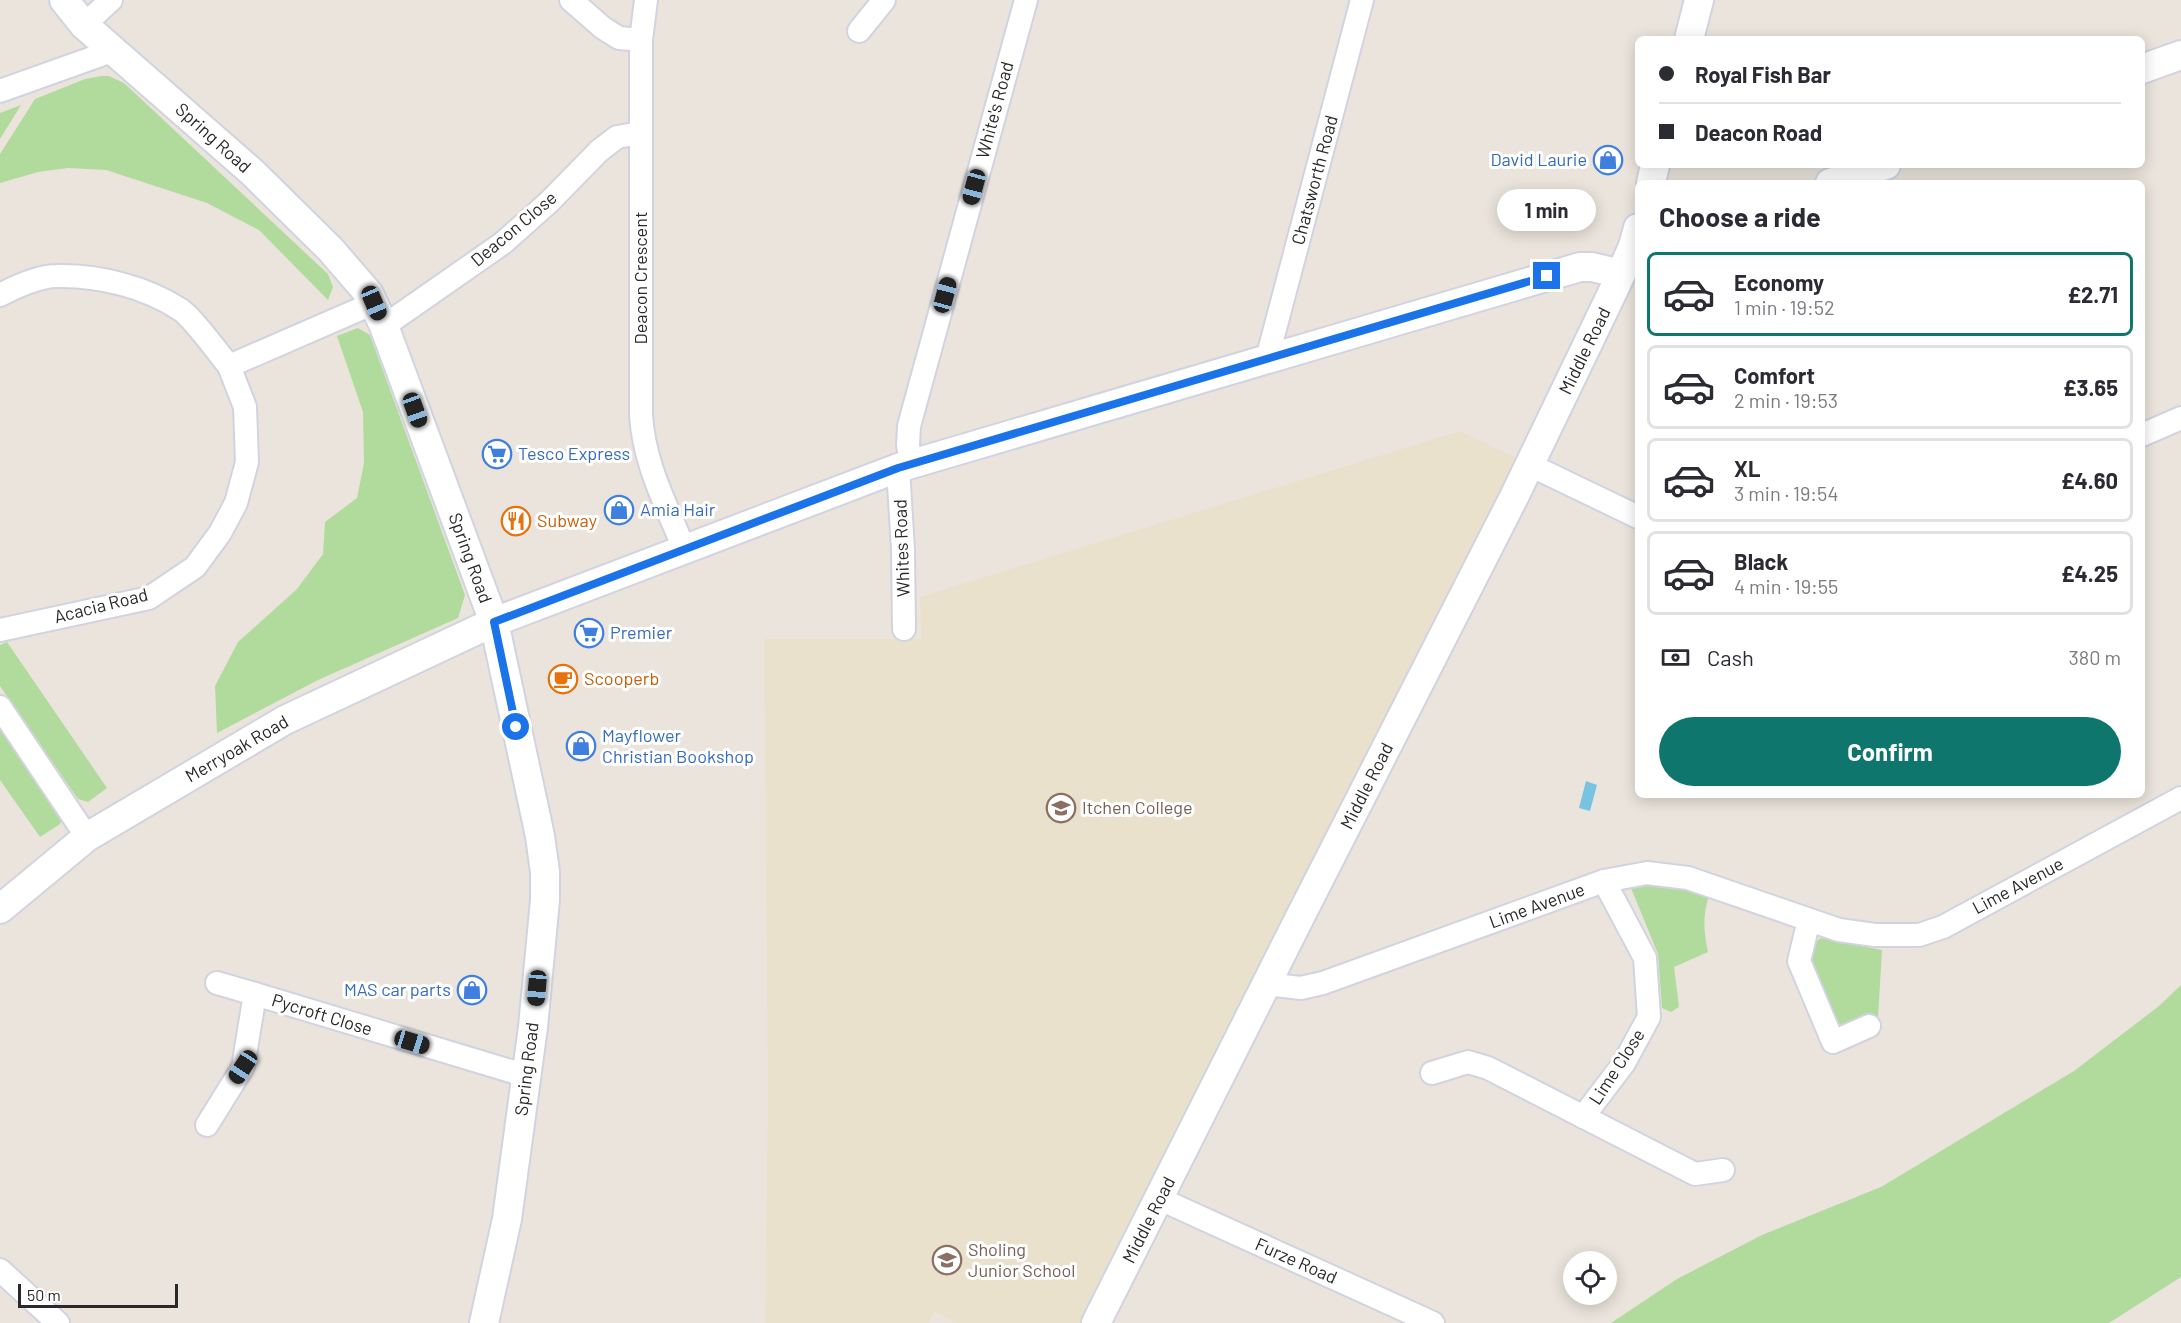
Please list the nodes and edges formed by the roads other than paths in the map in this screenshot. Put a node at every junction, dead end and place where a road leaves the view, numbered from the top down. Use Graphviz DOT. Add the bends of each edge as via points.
graph roads {
  1 [pos="64,0"];
  2 [pos="111,0"];
  3 [pos="571,0"];
  4 [pos="646,0"];
  5 [pos="884,0"];
  6 [pos="1026,0"];
  7 [pos="1362,0"];
  8 [pos="1700,0"];
  9 [pos="84,25"];
  10 [pos="859,31"];
  11 [pos="1690,36"];
  12 [pos="641,40"];
  13 [pos="112,51"];
  14 [pos="2181,55"];
  15 [pos="2145,68"];
  16 [pos="0,91"];
  17 [pos="640,133"];
  18 [pos="1877,168"];
  19 [pos="1839,180"];
  20 [pos="1635,242"];
  21 [pos="1622,274"];
  22 [pos="0,295"];
  23 [pos="379,314"];
  24 [pos="1268,359"];
  25 [pos="230,366"];
  26 [pos="2181,418"];
  27 [pos="2145,434"];
  28 [pos="1530,465"];
  29 [pos="904,466"];
  30 [pos="1635,516"];
  31 [pos="684,549"];
  32 [pos="494,622"];
  33 [pos="904,629"];
  34 [pos="0,630"];
  35 [pos="0,707"];
  36 [pos="2181,798"];
  37 [pos="87,837"];
  38 [pos="1604,882"];
  39 [pos="0,909"];
  40 [pos="1809,920"];
  41 [pos="217,983"];
  42 [pos="1266,984"];
  43 [pos="255,994"];
  44 [pos="1869,1026"];
  45 [pos="1432,1073"];
  46 [pos="527,1076"];
  47 [pos="1584,1117"];
  48 [pos="207,1125"];
  49 [pos="1722,1170"];
  50 [pos="1160,1199"];
  51 [pos="0,1270"];
  52 [pos="58,1323"];
  53 [pos="484,1323"];
  54 [pos="1096,1323"];
  55 [pos="1433,1323"];
  1 -- 9 [label="street, Spring Road"];
  2 -- 9 [label="street"];
  3 -- 12 [label="street" via="619,38"];
  4 -- 12 [label="street, Deacon Crescent"];
  5 -- 10 [label="street"];
  6 -- 29 [label="street, White's Road" via="909,426"];
  7 -- 24 [label="street, Chatsworth Road"];
  8 -- 11 [label="street"];
  9 -- 13 [label="street, Spring Road"];
  12 -- 17 [label="street, Deacon Crescent"];
  13 -- 16 [label="street"];
  13 -- 23 [label="street, Spring Road" via="253,173 331,250"];
  14 -- 15 [label="street"];
  17 -- 23 [label="street, Deacon Close" via="617,137 599,151 503,243"];
  17 -- 31 [label="street, Deacon Crescent" via="642,441"];
  18 -- 19 [label="street"];
  20 -- 21 [label="street, Middle Road"];
  21 -- 24 [label="street, Merryoak Road" via="1580,267"];
  21 -- 28 [label="street, Middle Road"];
  22 -- 25 [label="street" via="55,276 141,289 183,311"];
  23 -- 25 [label="street, Deacon Close"];
  23 -- 32 [label="street, Spring Road"];
  24 -- 29 [label="street, Merryoak Road"];
  25 -- 34 [label="street, Acacia Road" via="245,407 247,462 236,503 195,567 149,598"];
  26 -- 27 [label="street"];
  28 -- 30 [label="street"];
  28 -- 42 [label="street, Middle Road"];
  29 -- 31 [label="street, Merryoak Road"];
  29 -- 33 [label="street, Whites Road"];
  31 -- 32 [label="street, Merryoak Road"];
  32 -- 37 [label="street, Merryoak Road" via="285,720"];
  32 -- 46 [label="street, Spring Road" via="540,836 544,872"];
  35 -- 37 [label="street"];
  36 -- 40 [label="street, Lime Avenue" via="1943,927 1922,934 1875,935 1839,930"];
  37 -- 39 [label="street, Merryoak Road"];
  38 -- 40 [label="street, Lime Avenue" via="1647,873 1688,878"];
  38 -- 42 [label="street, Lime Avenue" via="1323,983 1301,988"];
  38 -- 47 [label="street, Lime Close" via="1644,958 1649,1017 1624,1063"];
  40 -- 44 [label="street" via="1799,961 1833,1042"];
  41 -- 43 [label="street, Pycroft Close"];
  42 -- 50 [label="street, Middle Road"];
  43 -- 46 [label="street, Pycroft Close"];
  43 -- 48 [label="street, Pycroft Close" via="243,1067"];
  45 -- 47 [label="street, Lime Close" via="1468,1062 1488,1068"];
  46 -- 53 [label="street, Spring Road" via="504,1238"];
  47 -- 49 [label="street, Lime Close" via="1695,1174"];
  50 -- 54 [label="street, Middle Road"];
  50 -- 55 [label="street, Furze Road"];
  51 -- 52 [label="street"];
}
